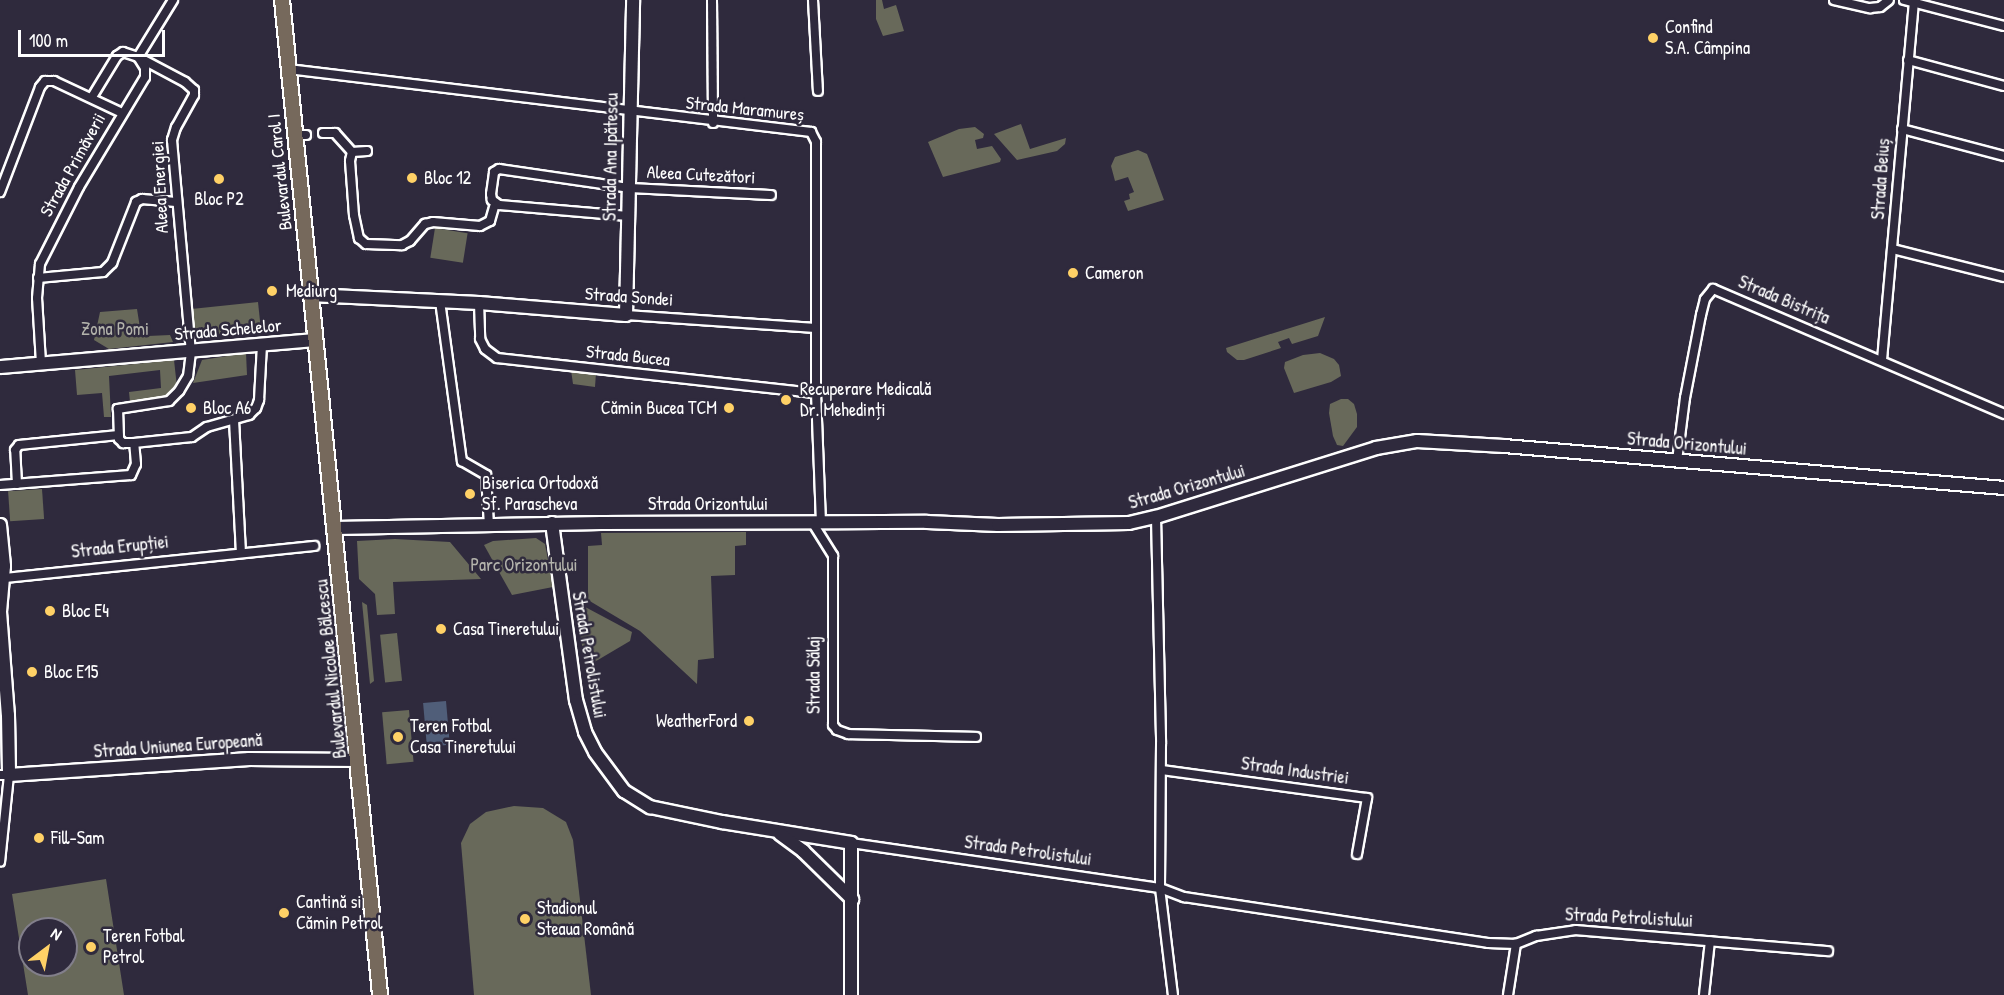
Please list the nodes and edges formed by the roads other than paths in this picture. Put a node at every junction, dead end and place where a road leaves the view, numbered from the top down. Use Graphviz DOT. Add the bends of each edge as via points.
graph roads {
  1 [pos="173,0"];
  2 [pos="282,0"];
  3 [pos="633,0"];
  4 [pos="712,0"];
  5 [pos="813,0"];
  6 [pos="1833,0"];
  7 [pos="1889,0"];
  8 [pos="1904,0"];
  9 [pos="1914,1"];
  10 [pos="2004,26"];
  11 [pos="138,57"];
  12 [pos="1908,60"];
  13 [pos="288,69"];
  14 [pos="2004,86"];
  15 [pos="818,91"];
  16 [pos="92,97"];
  17 [pos="630,112"];
  18 [pos="122,113"];
  19 [pos="713,123"];
  20 [pos="1902,129"];
  21 [pos="323,133"];
  22 [pos="367,151"];
  23 [pos="352,152"];
  24 [pos="2004,156"];
  25 [pos="629,188"];
  26 [pos="0,192"];
  27 [pos="771,195"];
  28 [pos="176,202"];
  29 [pos="495,203"];
  30 [pos="628,216"];
  31 [pos="1893,249"];
  32 [pos="2004,277"];
  33 [pos="38,278"];
  34 [pos="310,295"];
  35 [pos="440,301"];
  36 [pos="479,303"];
  37 [pos="626,315"];
  38 [pos="816,328"];
  39 [pos="315,340"];
  40 [pos="262,345"];
  41 [pos="191,352"];
  42 [pos="1882,360"];
  43 [pos="41,363"];
  44 [pos="0,367"];
  45 [pos="816,393"];
  46 [pos="2004,414"];
  47 [pos="234,420"];
  48 [pos="119,435"];
  49 [pos="134,443"];
  50 [pos="1677,461"];
  51 [pos="18,484"];
  52 [pos="0,485"];
  53 [pos="2004,488"];
  54 [pos="1156,517"];
  55 [pos="816,522"];
  56 [pos="552,524"];
  57 [pos="0,525"];
  58 [pos="489,526"];
  59 [pos="335,528"];
  60 [pos="314,546"];
  61 [pos="241,553"];
  62 [pos="4,578"];
  63 [pos="3,682"];
  64 [pos="976,736"];
  65 [pos="358,760"];
  66 [pos="1162,770"];
  67 [pos="4,775"];
  68 [pos="774,831"];
  69 [pos="851,843"];
  70 [pos="1357,854"];
  71 [pos="0,862"];
  72 [pos="1160,888"];
  73 [pos="852,899"];
  74 [pos="1710,941"];
  75 [pos="1516,944"];
  76 [pos="1828,951"];
  77 [pos="380,995"];
  78 [pos="851,995"];
  79 [pos="1173,995"];
  80 [pos="1508,995"];
  81 [pos="1704,995"];
  1 -- 11 [label="street"];
  2 -- 13 [label="main road, Bulevardul Carol I"];
  3 -- 17 [label="street, Strada Ana Ipătescu"];
  4 -- 19 [label="street"];
  5 -- 15 [label="street"];
  6 -- 7 [label="street" via="1869,8 1880,7"];
  8 -- 9 [label="street"];
  9 -- 10 [label="street"];
  9 -- 12 [label="street, Strada Beiuș"];
  11 -- 16 [label="street" via="120,53"];
  11 -- 18 [label="street, Strada Primăverii" via="146,73"];
  11 -- 28 [label="street, Aleea Energiei" via="194,90 172,140"];
  12 -- 14 [label="street"];
  12 -- 20 [label="street, Strada Beiuș"];
  13 -- 17 [label="street, Strada Maramureș"];
  13 -- 34 [label="main road, Bulevardul Carol I" via="300,135"];
  16 -- 18 [label="street"];
  16 -- 26 [label="street" via="54,81 43,84"];
  17 -- 19 [label="street, Strada Maramureș"];
  17 -- 25 [label="street, Strada Ana Ipătescu"];
  18 -- 33 [label="street, Strada Primăverii" via="43,255"];
  19 -- 38 [label="street, Strada Maramureș" via="807,130 815,138"];
  20 -- 24 [label="street"];
  20 -- 31 [label="street, Strada Beiuș"];
  21 -- 23 [label="street" via="335,133"];
  22 -- 23 [label="street"];
  23 -- 29 [label="street" via="351,195 359,238 366,244 402,245 425,224 433,222 480,226 490,221"];
  25 -- 27 [label="street, Aleea Cutezători"];
  25 -- 29 [label="street, Aleea Cutezători" via="499,169 494,172 491,194"];
  25 -- 30 [label="street, Strada Ana Ipătescu"];
  28 -- 33 [label="street" via="136,202 112,263 103,272"];
  28 -- 41 [label="street, Aleea Energiei"];
  29 -- 30 [label="street"];
  30 -- 37 [label="street, Strada Ana Ipătescu"];
  31 -- 32 [label="street"];
  31 -- 42 [label="street, Strada Beiuș"];
  33 -- 43 [label="street, Strada Primăverii"];
  34 -- 35 [label="street, Strada Sondei"];
  34 -- 39 [label="main road, Bulevardul Carol I"];
  35 -- 36 [label="street, Strada Sondei"];
  35 -- 58 [label="street" via="462,461 486,475"];
  36 -- 37 [label="street, Strada Sondei"];
  36 -- 45 [label="street, Strada Bucea" via="480,339 497,358"];
  37 -- 38 [label="street, Strada Sondei"];
  38 -- 45 [label="street, Strada Maramureș"];
  39 -- 40 [label="street, Strada Schelelor"];
  39 -- 59 [label="main road, Bulevardul Nicolae Bălcescu"];
  40 -- 41 [label="street, Strada Schelelor"];
  40 -- 47 [label="street" via="259,400 249,415"];
  41 -- 43 [label="street, Strada Schelelor"];
  41 -- 48 [label="street, Aleea Energiei" via="188,376 169,401 118,408"];
  42 -- 46 [label="street, Strada Bistrița"];
  42 -- 50 [label="street, Strada Bistrița" via="1713,289 1705,299 1684,398"];
  43 -- 44 [label="street, Strada Schelelor"];
  45 -- 55 [label="street, Strada Maramureș"];
  47 -- 49 [label="street" via="207,427 192,437"];
  47 -- 61 [label="street"];
  48 -- 49 [label="street" via="123,443"];
  48 -- 51 [label="street" via="20,445 15,450"];
  49 -- 51 [label="street" via="136,469 131,475"];
  50 -- 53 [label="street, Strada Orizontului"];
  50 -- 54 [label="street, Strada Orizontului" via="1417,441 1376,448"];
  51 -- 52 [label="street"];
  54 -- 55 [label="street, Strada Orizontului" via="1110,524"];
  54 -- 66 [label="street"];
  55 -- 56 [label="street, Strada Orizontului"];
  55 -- 64 [label="street, Strada Sălaj" via="833,556 833,725 848,734"];
  56 -- 58 [label="street, Strada Orizontului"];
  56 -- 68 [label="street, Strada Petrolistului" via="579,715 587,737 608,771 631,797 651,807"];
  57 -- 62 [label="street"];
  58 -- 59 [label="street, Strada Orizontului"];
  59 -- 65 [label="main road, Bulevardul Nicolae Bălcescu"];
  60 -- 61 [label="street, Strada Erupției"];
  61 -- 62 [label="street, Strada Erupției"];
  62 -- 63 [label="street" via="0,612"];
  63 -- 67 [label="street"];
  65 -- 67 [label="street, Strada Uniunea Europeană" via="238,759"];
  65 -- 77 [label="main road, Bulevardul Nicolae Bălcescu"];
  66 -- 70 [label="street, Strada Industriei" via="1367,798"];
  66 -- 72 [label="street"];
  67 -- 71 [label="street"];
  68 -- 69 [label="street, Strada Petrolistului"];
  68 -- 73 [label="street" via="803,851"];
  69 -- 72 [label="street, Strada Petrolistului"];
  69 -- 73 [label="street"];
  72 -- 75 [label="street, Strada Petrolistului" via="1184,897"];
  72 -- 79 [label="street"];
  73 -- 78 [label="street"];
  74 -- 75 [label="street, Strada Petrolistului" via="1576,930 1536,936"];
  74 -- 76 [label="street, Strada Petrolistului"];
  74 -- 81 [label="street"];
  75 -- 80 [label="street"];
}
